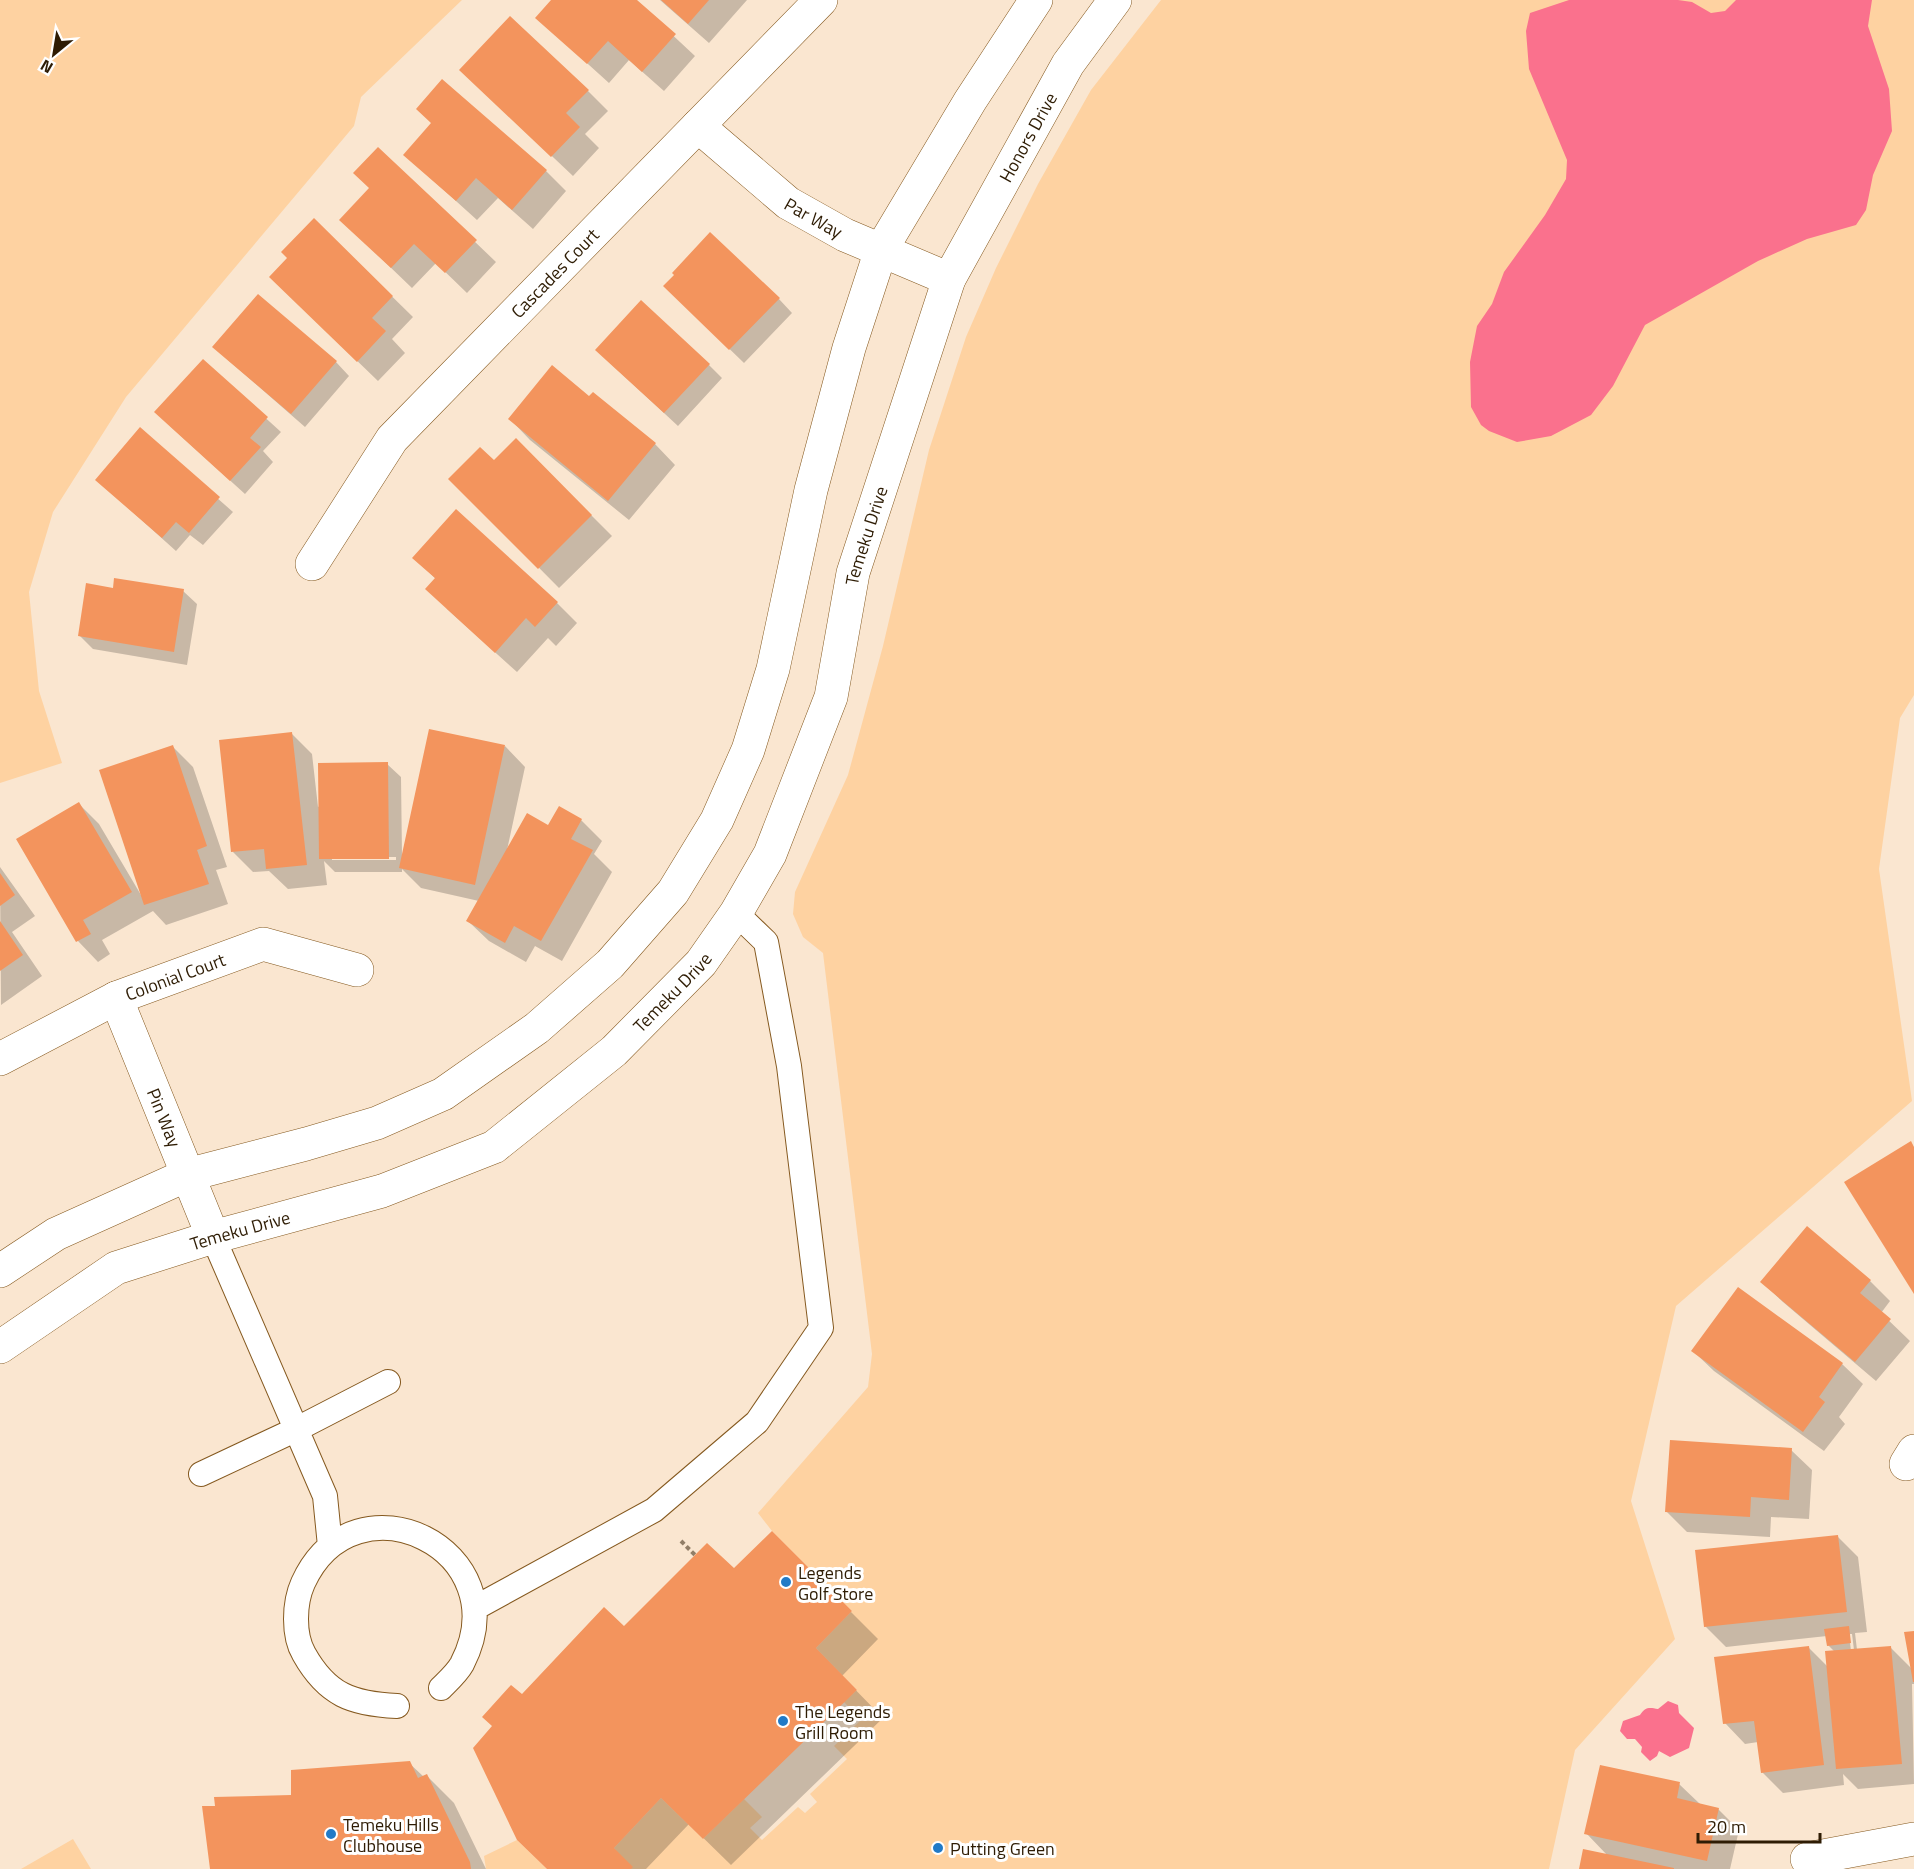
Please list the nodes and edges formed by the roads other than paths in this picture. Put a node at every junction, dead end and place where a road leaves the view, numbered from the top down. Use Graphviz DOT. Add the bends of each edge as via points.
graph roads {
  1 [pos="821,0"];
  2 [pos="1036,0"];
  3 [pos="1116,0"];
  4 [pos="698,126"];
  5 [pos="881,250"];
  6 [pos="949,279"];
  7 [pos="312,564"];
  8 [pos="736,914"];
  9 [pos="357,970"];
  10 [pos="116,998"];
  11 [pos="0,1059"];
  12 [pos="187,1175"];
  13 [pos="213,1238"];
  14 [pos="0,1271"];
  15 [pos="0,1347"];
  16 [pos="388,1382"];
  17 [pos="297,1429"];
  18 [pos="201,1474"];
  19 [pos="330,1546"];
  20 [pos="475,1608"];
  21 [pos="441,1688"];
  22 [pos="397,1706"];
  23 [pos="1914,1839"];
  24 [pos="1807,1859"];
  1 -- 4 [label="street, Cascades Court"];
  2 -- 5 [label="street"];
  3 -- 6 [label="street, Honors Drive" via="1068,64"];
  4 -- 5 [label="street, Par Way" via="788,203"];
  4 -- 7 [label="street, Cascades Court" via="392,439"];
  5 -- 6 [label="street, Par Way"];
  5 -- 12 [label="street" via="849,348 811,490 772,669 748,750 717,820 673,892 610,964 537,1029 443,1094 377,1123"];
  6 -- 8 [label="street, Temeku Drive" via="853,573 831,697 770,854"];
  8 -- 13 [label="street, Temeku Drive" via="701,963 614,1051 494,1147 382,1191"];
  8 -- 20 [label="lane" via="766,942 789,1066 820,1328 757,1422 654,1510"];
  9 -- 10 [label="street, Colonial Court" via="264,944"];
  10 -- 11 [label="street, Colonial Court"];
  10 -- 12 [label="street, Pin Way"];
  12 -- 13 [label="street, Pin Way"];
  12 -- 14 [label="street" via="56,1234"];
  13 -- 15 [label="street, Temeku Drive" via="116,1268"];
  13 -- 17 [label="lane"];
  16 -- 17 [label="lane"];
  17 -- 18 [label="lane"];
  17 -- 19 [label="lane" via="325,1496"];
  19 -- 20 [label="lane" via="354,1533 380,1528 408,1530 433,1541 454,1559 468,1583"];
  19 -- 22 [label="lane" via="310,1567 298,1594 296,1623 302,1651 318,1676 340,1694 368,1705"];
  20 -- 21 [label="lane" via="472,1638 461,1666"];
  23 -- 24 [label="street"];
}
